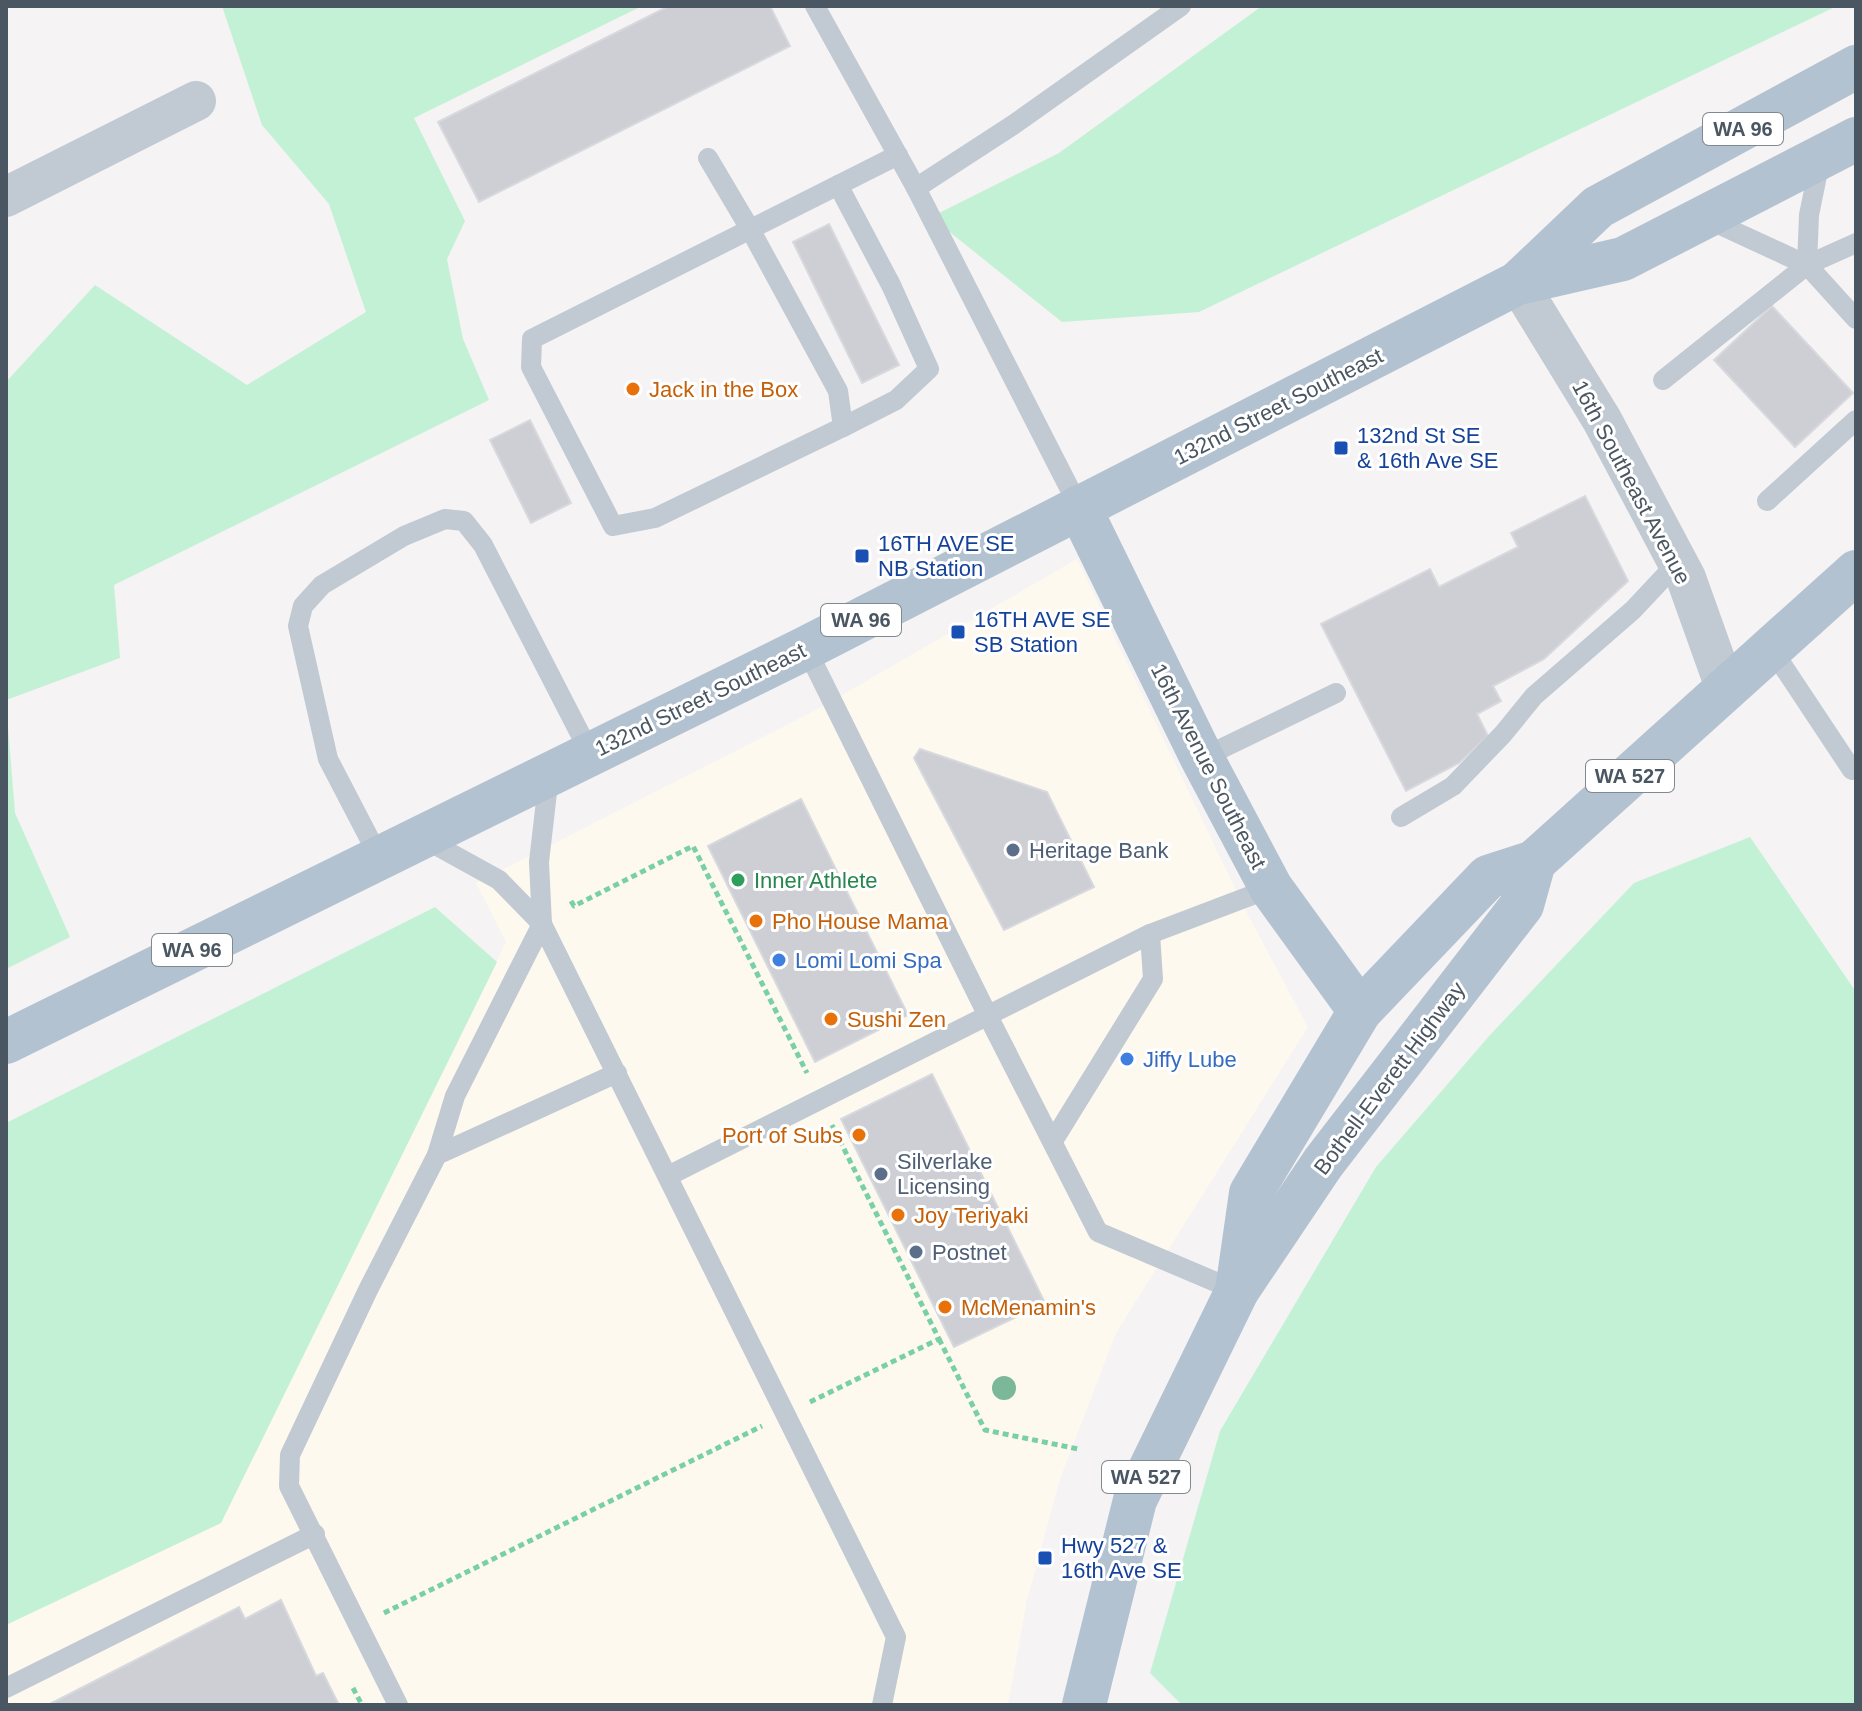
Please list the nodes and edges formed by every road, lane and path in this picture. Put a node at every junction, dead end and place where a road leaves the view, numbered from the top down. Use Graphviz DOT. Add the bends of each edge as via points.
graph roads {
  1 [pos="815,6"];
  2 [pos="1181,6"];
  3 [pos="1856,53"];
  4 [pos="1841,75"];
  5 [pos="196,101"];
  6 [pos="1838,148"];
  7 [pos="898,155"];
  8 [pos="708,158"];
  9 [pos="838,185"];
  10 [pos="916,188"];
  11 [pos="6,197"];
  12 [pos="1703,217"];
  13 [pos="750,229"];
  14 [pos="1856,243"];
  15 [pos="1807,265"];
  16 [pos="1518,283"];
  17 [pos="1856,319"];
  18 [pos="1663,380"];
  19 [pos="1856,420"];
  20 [pos="843,427"];
  21 [pos="1767,501"];
  22 [pos="1079,507"];
  23 [pos="1678,562"];
  24 [pos="1856,572"];
  25 [pos="806,648"];
  26 [pos="1771,648"];
  27 [pos="1726,690"];
  28 [pos="1336,693"];
  29 [pos="590,753"];
  30 [pos="1202,758"];
  31 [pos="1852,770"];
  32 [pos="549,774"];
  33 [pos="1401,817"];
  34 [pos="421,837"];
  35 [pos="379,857"];
  36 [pos="1534,862"];
  37 [pos="1271,888"];
  38 [pos="542,924"];
  39 [pos="1150,934"];
  40 [pos="1360,1011"];
  41 [pos="988,1016"];
  42 [pos="6,1042"];
  43 [pos="617,1073"];
  44 [pos="1053,1141"];
  45 [pos="437,1155"];
  46 [pos="1323,1163"];
  47 [pos="668,1176"];
  48 [pos="1237,1291"];
  49 [pos="939,1339"];
  50 [pos="1078,1449"];
  51 [pos="315,1534"];
  52 [pos="6,1688"];
  53 [pos="398,1705"];
  54 [pos="882,1705"];
  55 [pos="1084,1705"];
  1 -- 7 [label="lane"];
  2 -- 10 [label="lane"];
  3 -- 4 [label="lane"];
  4 -- 16 [label="main road, 132nd Street Southeast / WA 96" via="1598,207"];
  5 -- 11 [label="street"];
  6 -- 12 [label="main road, 132nd Street Southeast / WA 96"];
  6 -- 15 [label="lane" via="1809,215"];
  7 -- 9 [label="lane"];
  7 -- 10 [label="lane"];
  8 -- 13 [label="lane"];
  9 -- 13 [label="lane"];
  9 -- 20 [label="lane" via="929,369 896,400"];
  10 -- 22 [label="lane"];
  12 -- 15 [label="lane"];
  12 -- 16 [label="main road, 132nd Street Southeast / WA 96" via="1623,259"];
  13 -- 20 [label="lane" via="838,391"];
  13 -- 20 [label="lane" via="532,339 531,367 613,526 655,518"];
  14 -- 15 [label="lane"];
  15 -- 17 [label="lane"];
  15 -- 18 [label="lane"];
  16 -- 22 [label="main road, 132nd Street Southeast / WA 96"];
  16 -- 23 [label="street, 16th Southeast Avenue" via="1602,420"];
  19 -- 21 [label="lane"];
  22 -- 25 [label="main road, 132nd Street Southeast / WA 96"];
  22 -- 30 [label="main road, 16th Avenue Southeast"];
  23 -- 27 [label="street, 16th Southeast Avenue"];
  23 -- 33 [label="lane" via="1633,610 1534,696 1453,786"];
  24 -- 26 [label="main road, Bothell-Everett Highway / WA 527"];
  25 -- 29 [label="main road, 132nd Street Southeast / WA 96"];
  25 -- 41 [label="lane"];
  26 -- 27 [label="main road, Bothell-Everett Highway / WA 527"];
  26 -- 31 [label="lane"];
  27 -- 36 [label="main road, Bothell-Everett Highway / WA 527"];
  28 -- 30 [label="lane"];
  29 -- 32 [label="main road, 132nd Street Southeast / WA 96"];
  29 -- 35 [label="lane" via="483,545 464,521 445,519 404,536 322,585 303,606 298,626 328,759"];
  30 -- 37 [label="main road, 16th Avenue Southeast"];
  32 -- 34 [label="main road, 132nd Street Southeast / WA 96"];
  32 -- 38 [label="lane" via="539,862"];
  34 -- 35 [label="main road, 132nd Street Southeast / WA 96"];
  34 -- 38 [label="lane" via="499,880"];
  35 -- 42 [label="main road, 132nd Street Southeast / WA 96"];
  36 -- 40 [label="main road, Bothell-Everett Highway / WA 527" via="1488,877"];
  36 -- 46 [label="main road, Bothell-Everett Highway / WA 527" via="1522,905"];
  37 -- 39 [label="lane"];
  37 -- 40 [label="main road, 16th Avenue Southeast"];
  38 -- 43 [label="lane"];
  38 -- 45 [label="lane" via="455,1096"];
  39 -- 41 [label="lane"];
  39 -- 44 [label="lane" via="1153,979"];
  40 -- 46 [label="main road"];
  40 -- 48 [label="main road, Bothell-Everett Highway / WA 527" via="1251,1193"];
  41 -- 44 [label="lane"];
  41 -- 47 [label="lane"];
  43 -- 45 [label="lane"];
  43 -- 47 [label="lane"];
  44 -- 48 [label="lane" via="1098,1232"];
  45 -- 51 [label="lane" via="290,1455 289,1486"];
  46 -- 48 [label="main road, Bothell-Everett Highway / WA 527"];
  47 -- 54 [label="lane" via="896,1637"];
  48 -- 55 [label="main road, Bothell-Everett Highway / WA 527" via="1135,1500"];
  49 -- 50 [label="path" via="985,1430"];
  51 -- 52 [label="lane"];
  51 -- 53 [label="lane"];
}
